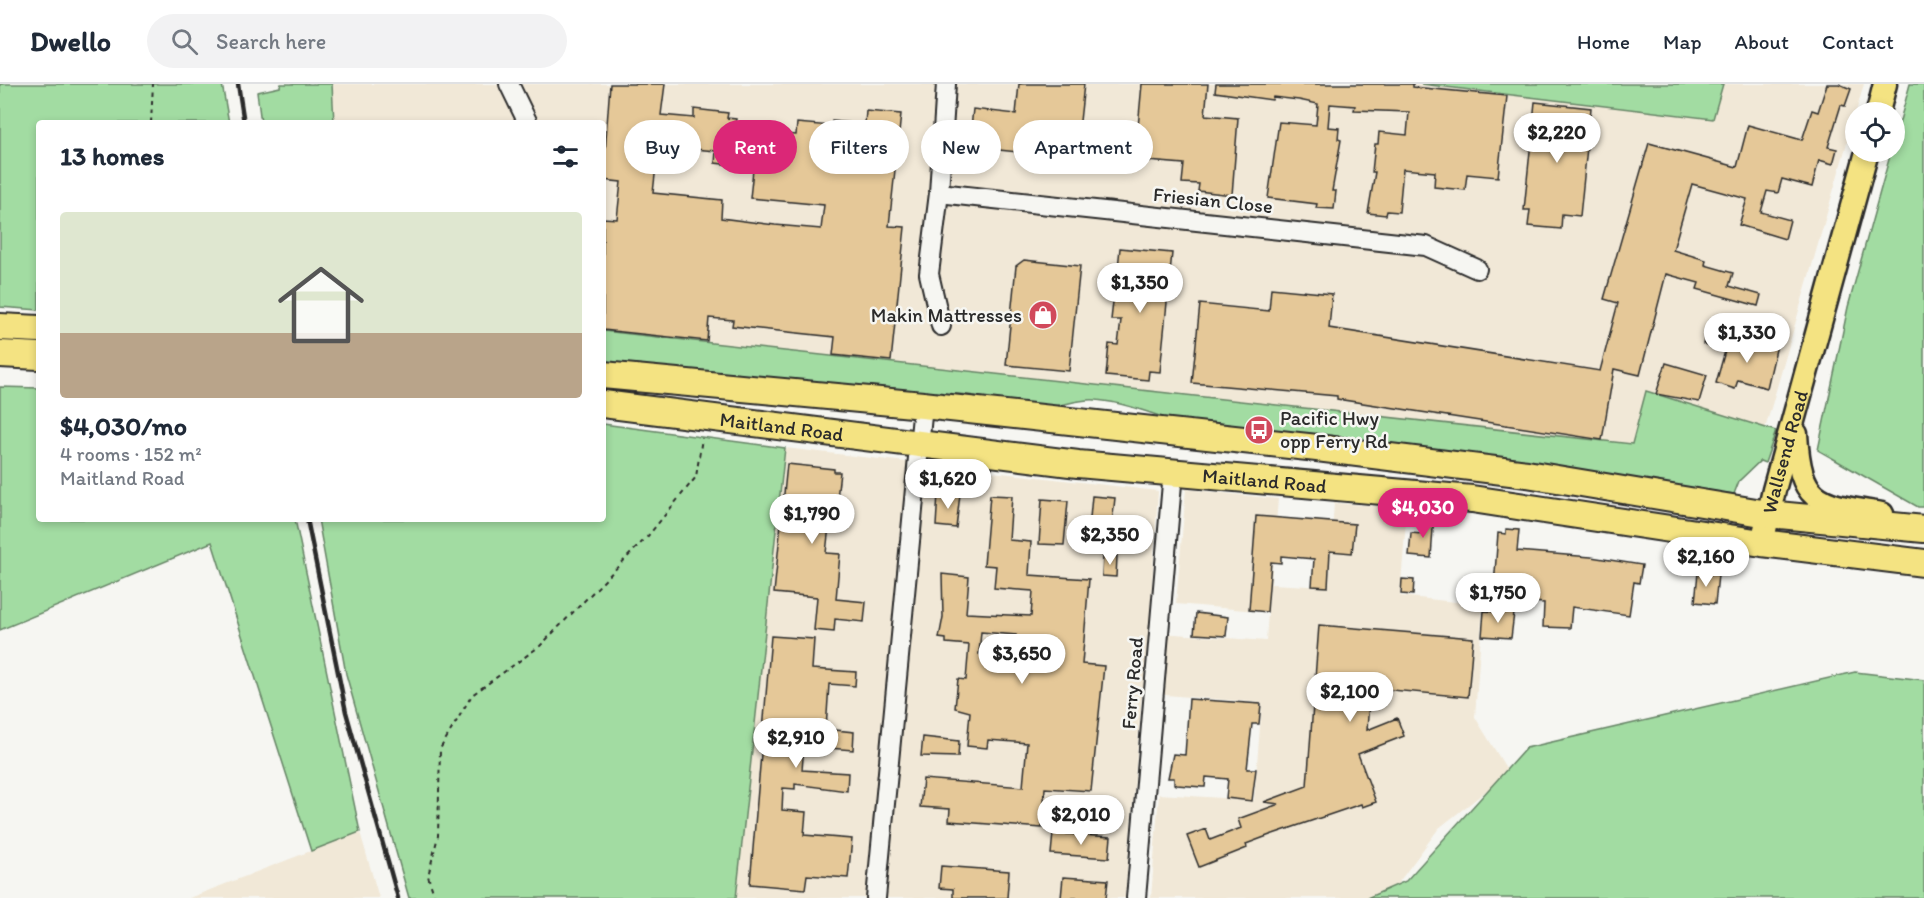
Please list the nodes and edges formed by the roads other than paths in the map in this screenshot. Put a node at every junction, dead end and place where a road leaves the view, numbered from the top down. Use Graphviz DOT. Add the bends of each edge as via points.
graph roads {
  1 [pos="509,84"];
  2 [pos="946,84"];
  3 [pos="1886,84"];
  4 [pos="1881,102"];
  5 [pos="527,120"];
  6 [pos="1864,162"];
  7 [pos="939,193"];
  8 [pos="1477,268"];
  9 [pos="941,326"];
  10 [pos="0,327"];
  11 [pos="36,329"];
  12 [pos="0,354"];
  13 [pos="36,357"];
  14 [pos="606,375"];
  15 [pos="606,404"];
  16 [pos="923,405"];
  17 [pos="1795,415"];
  18 [pos="918,446"];
  19 [pos="1173,472"];
  20 [pos="1768,514"];
  21 [pos="1924,524"];
  22 [pos="1924,529"];
  23 [pos="1762,543"];
  24 [pos="1924,563"];
  25 [pos="876,898"];
  26 [pos="1136,898"];
  1 -- 5 [label="street"];
  2 -- 7 [label="street"];
  3 -- 4 [label="main road"];
  6 -- 17 [label="main road, Wallsend Road"];
  7 -- 8 [label="street, Friesian Close" via="1426,246"];
  7 -- 9 [label="street" via="930,274"];
  10 -- 11 [label="highway"];
  12 -- 13 [label="highway"];
  14 -- 16 [label="highway, Maitland Road"];
  15 -- 18 [label="highway, Maitland Road"];
  16 -- 18 [label="street"];
  16 -- 20 [label="highway, Maitland Road" via="1516,472"];
  17 -- 20 [label="main road, Wallsend Road"];
  17 -- 21 [label="main road" via="1797,463 1807,490 1841,508"];
  18 -- 19 [label="highway, Maitland Road"];
  18 -- 25 [label="street"];
  19 -- 23 [label="highway, Maitland Road" via="1472,499"];
  19 -- 26 [label="street, Ferry Road"];
  20 -- 22 [label="highway, Maitland Road"];
  20 -- 23 [label="main road, Wallsend Road"];
  23 -- 24 [label="highway, Maitland Road"];
}
